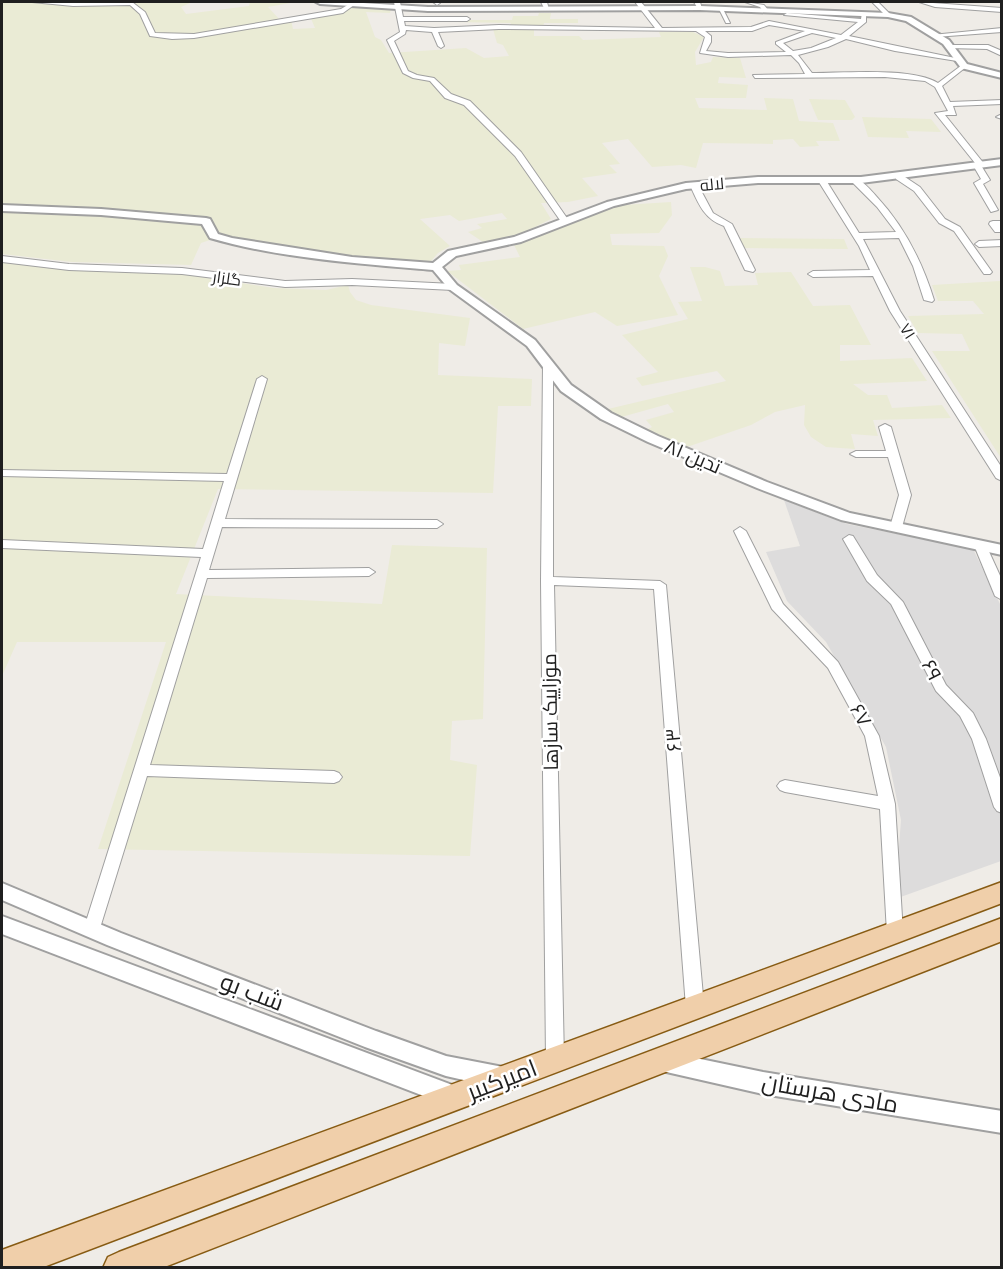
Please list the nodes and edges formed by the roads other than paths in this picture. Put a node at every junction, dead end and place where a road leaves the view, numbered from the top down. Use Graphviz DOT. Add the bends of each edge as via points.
graph roads {
  1 [pos="35,2"];
  2 [pos="320,2"];
  3 [pos="748,2"];
  4 [pos="875,2"];
  5 [pos="922,2"];
  6 [pos="969,2"];
  7 [pos="346,3"];
  8 [pos="397,4"];
  9 [pos="466,5"];
  10 [pos="545,5"];
  11 [pos="641,5"];
  12 [pos="698,5"];
  13 [pos="720,8"];
  14 [pos="765,10"];
  15 [pos="987,10"];
  16 [pos="1002,10"];
  17 [pos="785,13"];
  18 [pos="888,15"];
  19 [pos="864,17"];
  20 [pos="475,19"];
  21 [pos="1002,20"];
  22 [pos="728,22"];
  23 [pos="401,23"];
  24 [pos="781,24"];
  25 [pos="696,29"];
  26 [pos="752,29"];
  27 [pos="434,30"];
  28 [pos="660,30"];
  29 [pos="1002,30"];
  30 [pos="812,31"];
  31 [pos="763,33"];
  32 [pos="935,35"];
  33 [pos="774,36"];
  34 [pos="844,38"];
  35 [pos="784,40"];
  36 [pos="441,46"];
  37 [pos="950,47"];
  38 [pos="795,54"];
  39 [pos="1002,54"];
  40 [pos="957,59"];
  41 [pos="964,66"];
  42 [pos="755,76"];
  43 [pos="1002,76"];
  44 [pos="810,78"];
  45 [pos="938,86"];
  46 [pos="1002,102"];
  47 [pos="948,104"];
  48 [pos="1002,162"];
  49 [pos="979,165"];
  50 [pos="898,177"];
  51 [pos="821,179"];
  52 [pos="855,180"];
  53 [pos="694,185"];
  54 [pos="2,208"];
  55 [pos="994,210"];
  56 [pos="565,221"];
  57 [pos="901,235"];
  58 [pos="856,236"];
  59 [pos="1002,243"];
  60 [pos="979,244"];
  61 [pos="2,260"];
  62 [pos="436,267"];
  63 [pos="750,270"];
  64 [pos="987,272"];
  65 [pos="876,273"];
  66 [pos="813,274"];
  67 [pos="453,287"];
  68 [pos="928,300"];
  69 [pos="548,364"];
  70 [pos="262,379"];
  71 [pos="885,427"];
  72 [pos="856,454"];
  73 [pos="894,454"];
  74 [pos="2,473"];
  75 [pos="232,478"];
  76 [pos="1002,478"];
  77 [pos="218,523"];
  78 [pos="437,524"];
  79 [pos="896,527"];
  80 [pos="740,531"];
  81 [pos="849,539"];
  82 [pos="2,544"];
  83 [pos="980,545"];
  84 [pos="1000,546"];
  85 [pos="209,553"];
  86 [pos="369,572"];
  87 [pos="203,574"];
  88 [pos="547,581"];
  89 [pos="1002,596"];
  90 [pos="141,770"];
  91 [pos="334,777"];
  92 [pos="785,786"];
  93 [pos="887,804"];
  94 [pos="1002,807"];
  95 [pos="2,891"];
  96 [pos="1002,892"];
  97 [pos="2,925"];
  98 [pos="93,928"];
  99 [pos="1002,929"];
  100 [pos="895,933"];
  101 [pos="823,960"];
  102 [pos="844,988"];
  103 [pos="695,1007"];
  104 [pos="555,1060"];
  105 [pos="659,1060"];
  106 [pos="506,1079"];
  107 [pos="456,1098"];
  108 [pos="1002,1122"];
  109 [pos="2,1266"];
  110 [pos="119,1268"];
  1 -- 7 [label="street" via="131,3 143,13 152,35 172,37 343,11"];
  2 -- 7 [label="street"];
  3 -- 14 [label="street"];
  4 -- 18 [label="street"];
  5 -- 15 [label="street"];
  6 -- 15 [label="street"];
  7 -- 8 [label="street"];
  8 -- 9 [label="street"];
  8 -- 23 [label="street"];
  9 -- 10 [label="street"];
  10 -- 11 [label="street"];
  11 -- 12 [label="street"];
  11 -- 28 [label="street"];
  12 -- 13 [label="street"];
  13 -- 14 [label="street"];
  13 -- 22 [label="street"];
  14 -- 17 [label="street"];
  15 -- 16 [label="street"];
  15 -- 21 [label="street"];
  17 -- 19 [label="street"];
  17 -- 24 [label="street" via="788,19"];
  18 -- 19 [label="street"];
  18 -- 32 [label="street" via="908,19"];
  19 -- 34 [label="street"];
  20 -- 23 [label="street"];
  23 -- 27 [label="street"];
  23 -- 56 [label="street" via="403,33 390,40 405,72 432,80 448,96 467,103 518,154"];
  24 -- 26 [label="street" via="769,23"];
  24 -- 30 [label="street"];
  25 -- 26 [label="street"];
  25 -- 28 [label="street"];
  25 -- 38 [label="street" via="708,36 702,52 715,56"];
  26 -- 31 [label="street"];
  27 -- 28 [label="street"];
  27 -- 36 [label="street"];
  29 -- 32 [label="street"];
  30 -- 34 [label="street"];
  30 -- 35 [label="street"];
  32 -- 37 [label="street"];
  33 -- 35 [label="street"];
  34 -- 38 [label="street"];
  34 -- 40 [label="street"];
  35 -- 38 [label="street" via="778,43"];
  37 -- 39 [label="street" via="988,47"];
  37 -- 40 [label="street"];
  38 -- 44 [label="street" via="808,69"];
  40 -- 41 [label="street"];
  41 -- 43 [label="street"];
  41 -- 45 [label="street"];
  42 -- 44 [label="street"];
  44 -- 45 [label="street" via="908,76 927,79"];
  45 -- 47 [label="street"];
  46 -- 47 [label="street"];
  47 -- 49 [label="street" via="953,113 939,113"];
  48 -- 49 [label="street, لاله"];
  49 -- 50 [label="street, لاله"];
  49 -- 55 [label="street" via="986,180 978,183"];
  50 -- 52 [label="street, لاله"];
  50 -- 64 [label="street" via="917,189 942,221 957,229"];
  51 -- 52 [label="street, لاله"];
  51 -- 53 [label="street, لاله"];
  51 -- 58 [label="street, ۷۱"];
  52 -- 57 [label="street" via="880,203"];
  53 -- 56 [label="street, لاله" via="611,204"];
  53 -- 63 [label="street" via="708,213 715,221 728,224"];
  54 -- 62 [label="street" via="206,221 214,236 231,242 352,260"];
  56 -- 62 [label="street, لاله" via="517,240 452,253"];
  57 -- 58 [label="street"];
  57 -- 68 [label="street" via="917,262"];
  58 -- 65 [label="street, ۷۱"];
  59 -- 60 [label="street"];
  61 -- 67 [label="street, گلزار" via="182,271 285,284 352,282"];
  62 -- 67 [label="street, تدین ۸۱"];
  65 -- 66 [label="street"];
  65 -- 76 [label="street, ۷۱"];
  67 -- 69 [label="street, تدین ۸۱" via="531,343"];
  69 -- 79 [label="street, تدین ۸۱" via="566,388 606,416 653,439 846,517"];
  69 -- 88 [label="street, موزاییک سازها"];
  70 -- 75 [label="street"];
  71 -- 73 [label="street"];
  72 -- 73 [label="street"];
  73 -- 79 [label="street" via="905,495"];
  74 -- 75 [label="street"];
  75 -- 77 [label="street"];
  77 -- 78 [label="street"];
  77 -- 85 [label="street"];
  79 -- 83 [label="street, تدین ۸۱"];
  80 -- 93 [label="street, ۶۷" via="777,606 833,665 872,736"];
  81 -- 94 [label="street, ۶۹" via="873,578 896,602 941,688 966,713"];
  82 -- 85 [label="street"];
  83 -- 84 [label="street, تدین ۸۱"];
  83 -- 89 [label="street"];
  85 -- 87 [label="street"];
  86 -- 87 [label="street"];
  87 -- 90 [label="street"];
  88 -- 103 [label="street, ۶۳" via="660,585"];
  88 -- 104 [label="street, موزاییک سازها"];
  90 -- 91 [label="street"];
  90 -- 98 [label="street"];
  92 -- 93 [label="street"];
  93 -- 100 [label="street, ۶۷"];
  95 -- 98 [label="street, شب بو"];
  96 -- 100 [label="main road, امیرکبیر"];
  97 -- 107 [label="street, شب بو"];
  98 -- 106 [label="street, شب بو" via="373,1040 446,1066"];
  99 -- 102 [label="main road, امیرکبیر"];
  100 -- 101 [label="main road, امیرکبیر"];
  101 -- 102 [label="main road"];
  101 -- 103 [label="main road, امیرکبیر"];
  102 -- 105 [label="main road, امیرکبیر"];
  103 -- 104 [label="main road, امیرکبیر"];
  104 -- 106 [label="main road, امیرکبیر"];
  105 -- 108 [label="street, مادی هرستان" via="763,1083"];
  105 -- 110 [label="main road, امیرکبیر"];
  106 -- 107 [label="main road, امیرکبیر"];
  107 -- 109 [label="main road, امیرکبیر"];
}
